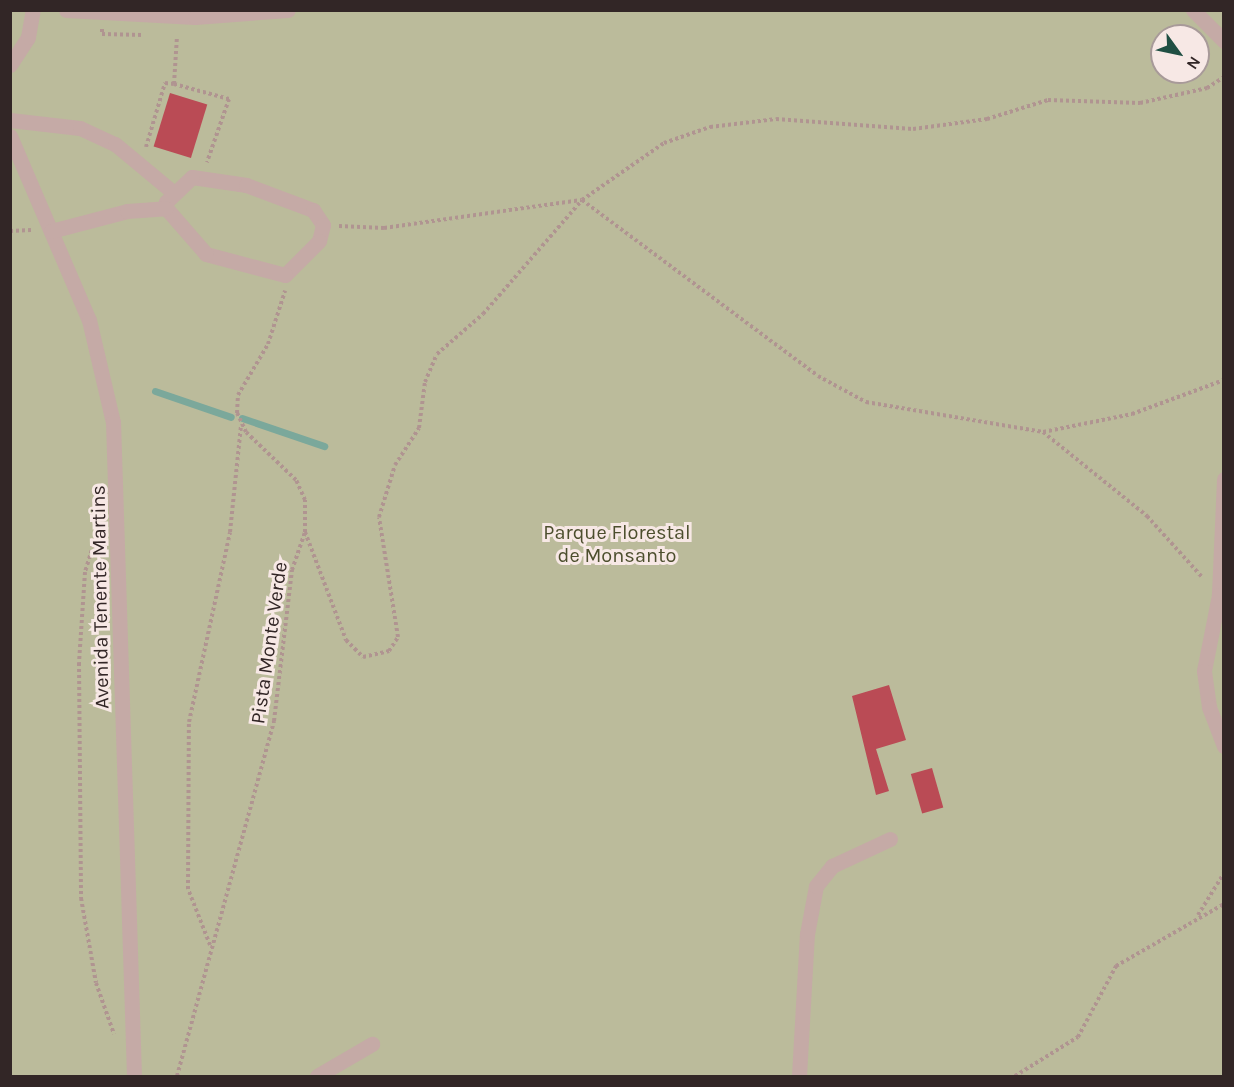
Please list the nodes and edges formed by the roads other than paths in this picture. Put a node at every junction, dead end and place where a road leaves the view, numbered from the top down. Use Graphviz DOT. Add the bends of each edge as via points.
graph roads {
  1 [pos="33,10"];
  2 [pos="66,10"];
  3 [pos="288,10"];
  4 [pos="1193,10"];
  5 [pos="1224,41"];
  6 [pos="10,65"];
  7 [pos="10,120"];
  8 [pos="10,136"];
  9 [pos="174,193"];
  10 [pos="166,208"];
  11 [pos="51,231"];
  12 [pos="1224,479"];
  13 [pos="1224,746"];
  14 [pos="890,839"];
  15 [pos="372,1044"];
  16 [pos="134,1077"];
  17 [pos="318,1077"];
  18 [pos="799,1077"];
  1 -- 6 [label="street" via="28,37"];
  2 -- 3 [label="street" via="195,17"];
  4 -- 5 [label="street"];
  7 -- 9 [label="street" via="80,128 141,164"];
  8 -- 11 [label="street, Avenida Tenente Martins"];
  9 -- 10 [label="street"];
  9 -- 10 [label="street" via="188,178 246,185 313,210 323,225 311,253 285,275 206,254"];
  10 -- 11 [label="street" via="127,211"];
  11 -- 16 [label="street, Avenida Tenente Martins" via="89,320 117,455"];
  12 -- 13 [label="street" via="1220,595 1204,671 1209,707"];
  14 -- 18 [label="street" via="832,866 816,886 806,952"];
  15 -- 17 [label="street"];
}
